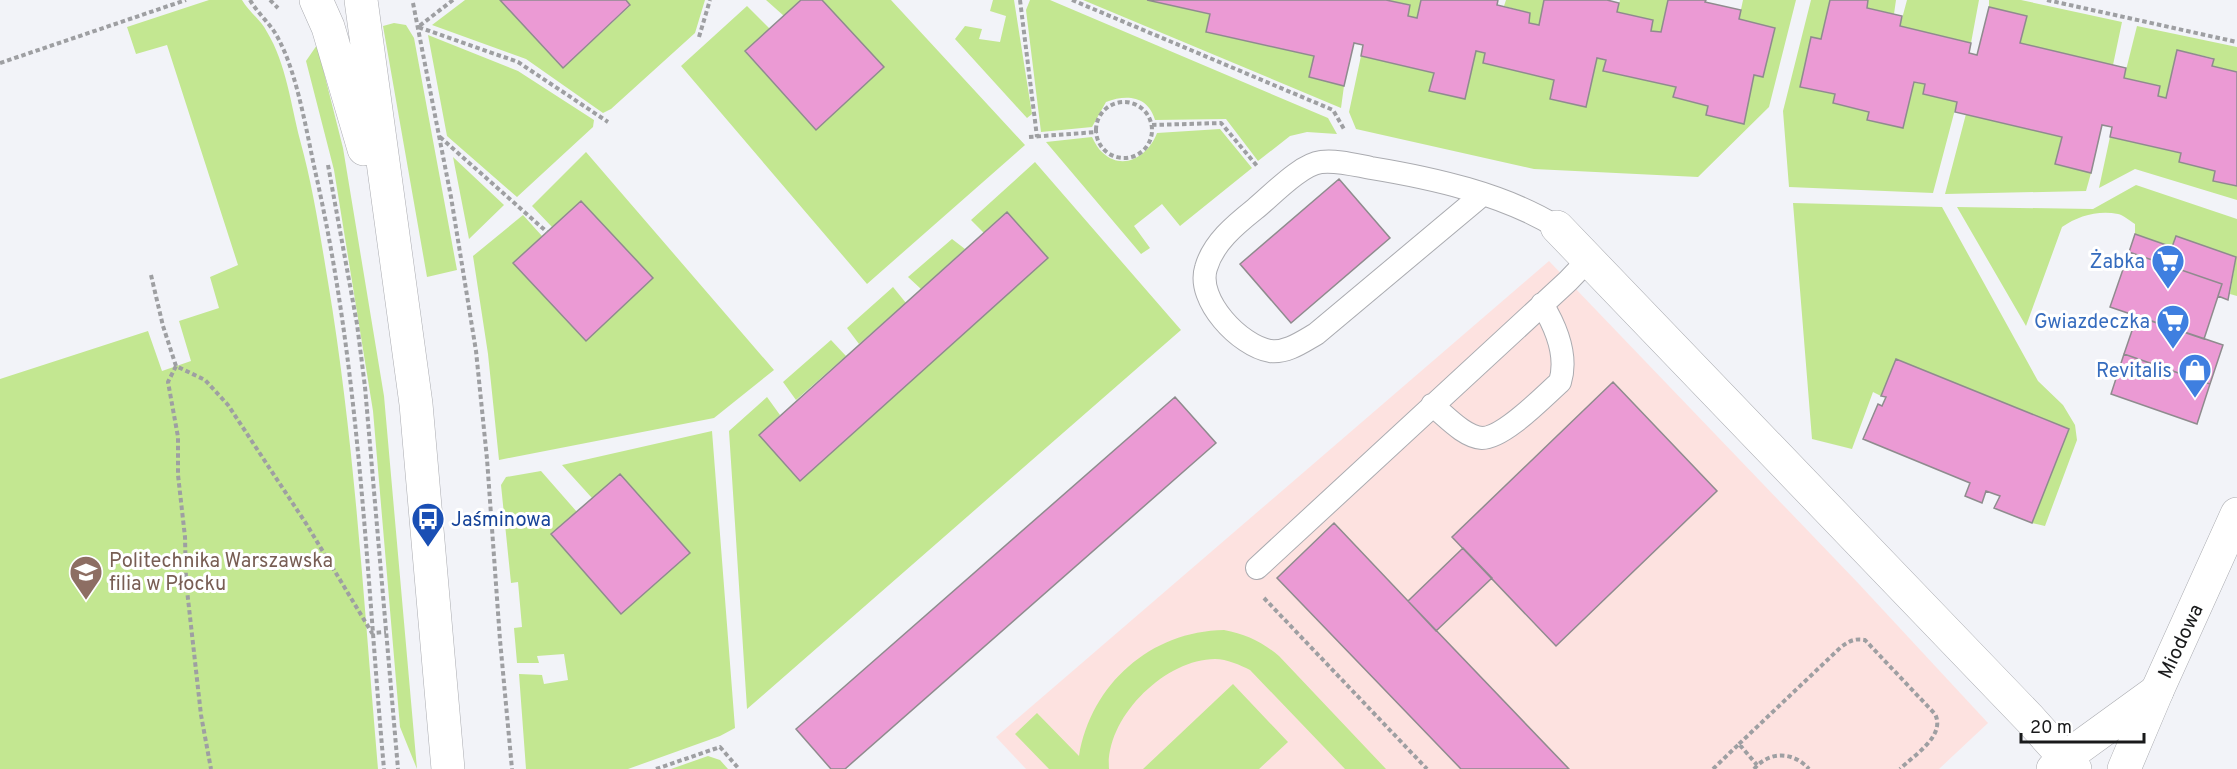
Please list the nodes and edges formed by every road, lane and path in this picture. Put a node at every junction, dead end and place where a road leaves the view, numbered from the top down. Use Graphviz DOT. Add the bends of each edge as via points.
graph roads {
  1 [pos="186,0"];
  2 [pos="250,0"];
  3 [pos="270,0"];
  4 [pos="316,0"];
  5 [pos="362,0"];
  6 [pos="453,0"];
  7 [pos="710,0"];
  8 [pos="1020,0"];
  9 [pos="1072,0"];
  10 [pos="2047,0"];
  11 [pos="413,3"];
  12 [pos="282,14"];
  13 [pos="418,27"];
  14 [pos="699,37"];
  15 [pos="2237,42"];
  16 [pos="0,63"];
  17 [pos="608,122"];
  18 [pos="1152,125"];
  19 [pos="1344,130"];
  20 [pos="1096,132"];
  21 [pos="440,136"];
  22 [pos="1037,136"];
  23 [pos="1029,137"];
  24 [pos="328,164"];
  25 [pos="1260,169"];
  26 [pos="1482,195"];
  27 [pos="1557,227"];
  28 [pos="546,232"];
  29 [pos="395,254"];
  30 [pos="1589,259"];
  31 [pos="151,275"];
  32 [pos="1542,304"];
  33 [pos="176,366"];
  34 [pos="1432,405"];
  35 [pos="2237,514"];
  36 [pos="1257,568"];
  37 [pos="372,633"];
  38 [pos="386,633"];
  39 [pos="2157,691"];
  40 [pos="1739,744"];
  41 [pos="2065,765"];
  42 [pos="1756,767"];
  43 [pos="211,769"];
  44 [pos="384,769"];
  45 [pos="398,769"];
  46 [pos="448,769"];
  47 [pos="512,769"];
  48 [pos="656,769"];
  49 [pos="739,769"];
  50 [pos="1427,769"];
  51 [pos="1713,769"];
  52 [pos="1809,769"];
  53 [pos="1900,769"];
  54 [pos="2124,769"];
  1 -- 16 [label="path"];
  2 -- 37 [label="path" via="279,39 289,64 339,291"];
  3 -- 12 [label="path"];
  4 -- 29 [label="street" via="328,27"];
  5 -- 29 [label="street"];
  6 -- 13 [label="path"];
  7 -- 14 [label="path"];
  8 -- 22 [label="path"];
  9 -- 19 [label="path" via="1333,110"];
  10 -- 15 [label="path"];
  11 -- 13 [label="path"];
  13 -- 17 [label="path" via="518,62"];
  13 -- 21 [label="path"];
  18 -- 20 [label="path" via="1143,108 1125,102 1107,108"];
  18 -- 20 [label="path" via="1149,143 1135,156 1126,158 1110,154"];
  18 -- 25 [label="path" via="1221,123"];
  20 -- 22 [label="path"];
  21 -- 28 [label="path"];
  21 -- 47 [label="path" via="476,351"];
  22 -- 23 [label="path"];
  24 -- 38 [label="path" via="365,387"];
  26 -- 26 [label="lane" via="1400,172 1320,162 1301,171 1238,223 1213,250 1205,270 1207,292 1233,332 1270,351 1287,350 1316,334"];
  26 -- 27 [label="lane" via="1536,214"];
  27 -- 30 [label="street"];
  29 -- 46 [label="street" via="416,404"];
  30 -- 32 [label="lane"];
  30 -- 41 [label="street"];
  31 -- 33 [label="path"];
  32 -- 34 [label="lane"];
  32 -- 34 [label="lane" via="1552,320 1563,358 1560,382 1492,436 1480,438 1465,432"];
  33 -- 37 [label="path" via="205,380 228,405"];
  33 -- 43 [label="path" via="168,382 178,437 186,580"];
  34 -- 36 [label="lane"];
  35 -- 39 [label="street, Miodowa"];
  36 -- 50 [label="path" via="1246,578"];
  37 -- 38 [label="path"];
  37 -- 44 [label="path"];
  38 -- 45 [label="path"];
  39 -- 41 [label="street"];
  39 -- 54 [label="street, Miodowa"];
  40 -- 42 [label="path"];
  40 -- 51 [label="path"];
  40 -- 53 [label="path" via="1841,647 1860,639 1937,720 1935,735"];
  42 -- 52 [label="path" via="1770,757 1784,755 1798,759"];
  48 -- 49 [label="path" via="720,747"];
}
